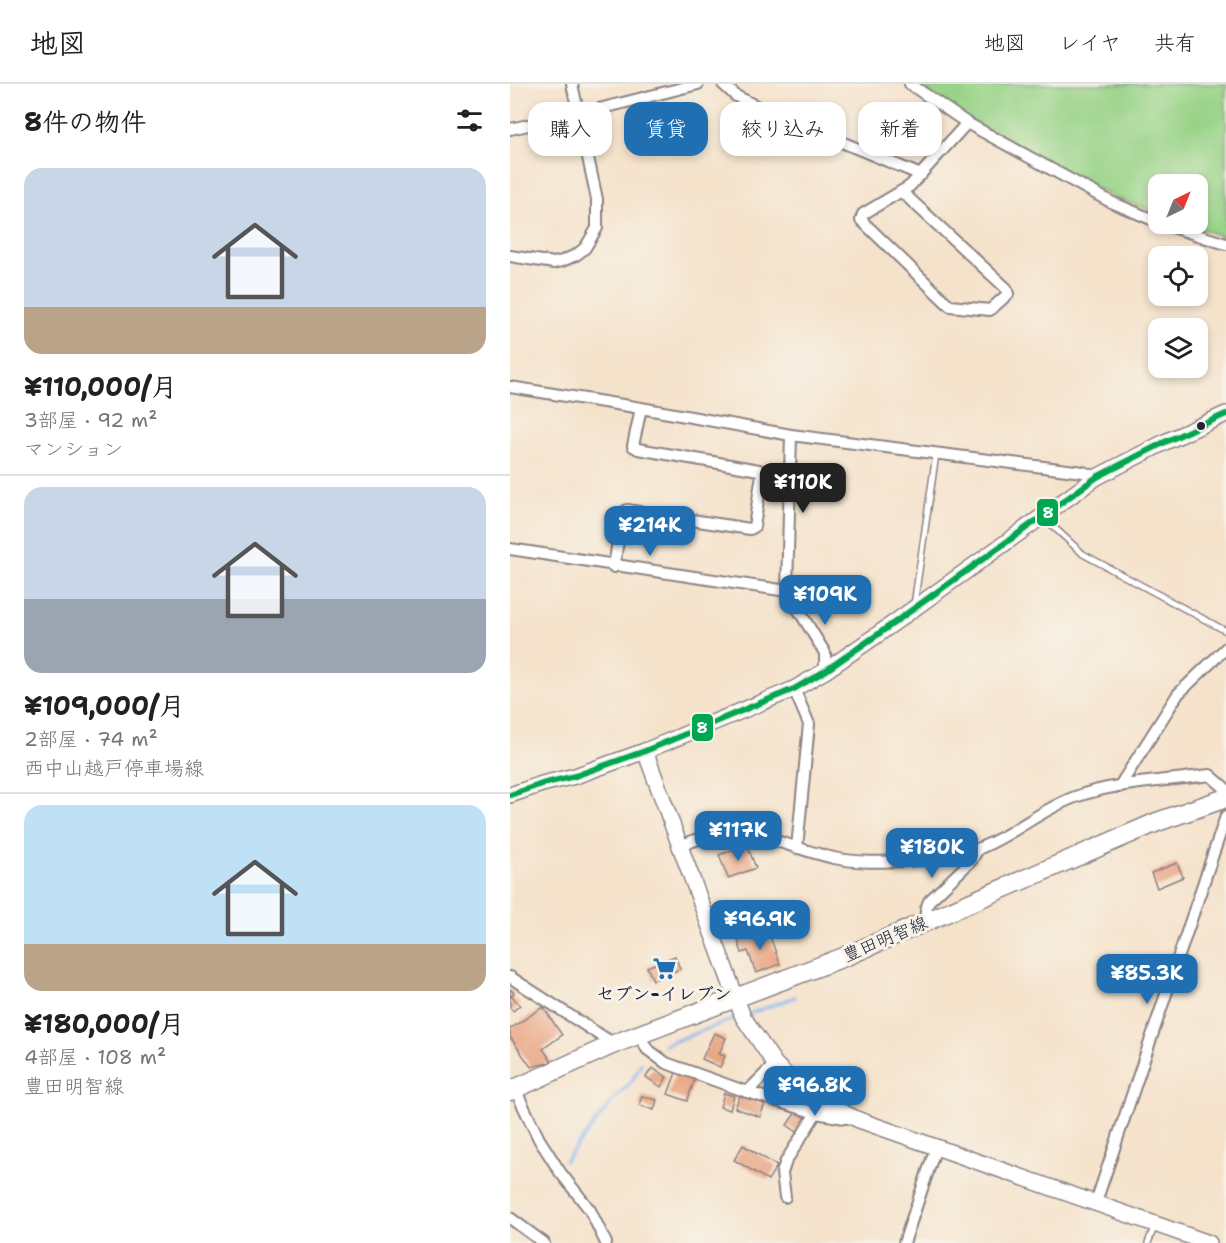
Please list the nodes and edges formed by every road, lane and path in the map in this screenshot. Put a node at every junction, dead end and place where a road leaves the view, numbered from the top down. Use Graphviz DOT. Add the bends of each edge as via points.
graph roads {
  1 [pos="572,84"];
  2 [pos="698,84"];
  3 [pos="723,84"];
  4 [pos="910,84"];
  5 [pos="576,102"];
  6 [pos="612,106"];
  7 [pos="967,123"];
  8 [pos="528,125"];
  9 [pos="510,129"];
  10 [pos="588,156"];
  11 [pos="921,175"];
  12 [pos="902,192"];
  13 [pos="1148,218"];
  14 [pos="1194,234"];
  15 [pos="1226,244"];
  16 [pos="510,256"];
  17 [pos="510,387"];
  18 [pos="641,408"];
  19 [pos="1226,414"];
  20 [pos="791,435"];
  21 [pos="936,452"];
  22 [pos="1096,477"];
  23 [pos="1043,517"];
  24 [pos="510,549"];
  25 [pos="614,567"];
  26 [pos="787,591"];
  27 [pos="913,610"];
  28 [pos="1226,631"];
  29 [pos="1226,648"];
  30 [pos="825,671"];
  31 [pos="794,689"];
  32 [pos="645,751"];
  33 [pos="1119,787"];
  34 [pos="1226,789"];
  35 [pos="510,795"];
  36 [pos="1226,798"];
  37 [pos="1226,816"];
  38 [pos="680,846"];
  39 [pos="797,848"];
  40 [pos="978,849"];
  41 [pos="926,923"];
  42 [pos="510,976"];
  43 [pos="735,999"];
  44 [pos="639,1034"];
  45 [pos="614,1044"];
  46 [pos="775,1064"];
  47 [pos="513,1090"];
  48 [pos="747,1092"];
  49 [pos="816,1113"];
  50 [pos="859,1120"];
  51 [pos="936,1148"];
  52 [pos="785,1197"];
  53 [pos="1096,1202"];
  54 [pos="510,1218"];
  55 [pos="1156,1224"];
  56 [pos="544,1243"];
  57 [pos="606,1243"];
  58 [pos="903,1243"];
  59 [pos="1148,1243"];
  60 [pos="1209,1243"];
  1 -- 5 [label="street"];
  2 -- 6 [label="street"];
  3 -- 11 [label="street" via="736,96 762,109"];
  4 -- 7 [label="street"];
  7 -- 11 [label="street"];
  7 -- 13 [label="street" via="1111,202"];
  8 -- 9 [label="street"];
  10 -- 16 [label="street" via="599,220 585,248 554,263"];
  11 -- 12 [label="street"];
  12 -- 12 [label="street" via="863,214 861,220 950,306 990,310 1008,294 1006,288"];
  14 -- 15 [label="street"];
  17 -- 18 [label="street"];
  18 -- 20 [label="street"];
  18 -- 25 [label="street" via="633,446 638,449 759,470 762,474 754,527 627,510 622,514"];
  19 -- 22 [label="main road"];
  20 -- 21 [label="street"];
  20 -- 26 [label="street"];
  21 -- 22 [label="street"];
  21 -- 27 [label="lane"];
  22 -- 23 [label="main road"];
  23 -- 27 [label="main road"];
  23 -- 28 [label="lane" via="1083,554"];
  24 -- 25 [label="street"];
  25 -- 26 [label="street"];
  26 -- 30 [label="street" via="825,653"];
  27 -- 30 [label="main road"];
  29 -- 33 [label="street" via="1178,694"];
  30 -- 31 [label="main road"];
  31 -- 32 [label="main road"];
  31 -- 39 [label="street" via="809,724"];
  32 -- 35 [label="main road"];
  32 -- 38 [label="main road"];
  33 -- 34 [label="street" via="1210,775"];
  33 -- 40 [label="street" via="1076,797 1048,809"];
  36 -- 41 [label="main road, 豊田明智線" via="1147,826"];
  37 -- 53 [label="street"];
  38 -- 39 [label="street" via="710,834 736,832"];
  38 -- 43 [label="main road"];
  39 -- 40 [label="street" via="864,861 910,861"];
  40 -- 41 [label="street" via="971,861 929,901"];
  41 -- 43 [label="main road, 豊田明智線"];
  42 -- 45 [label="street"];
  43 -- 44 [label="main road, 豊田明智線"];
  43 -- 46 [label="main road"];
  44 -- 45 [label="main road, 豊田明智線"];
  44 -- 48 [label="street" via="647,1049 666,1063"];
  45 -- 47 [label="main road, 豊田明智線"];
  46 -- 48 [label="street"];
  46 -- 50 [label="main road" via="818,1101"];
  47 -- 57 [label="street" via="560,1172 590,1210"];
  48 -- 49 [label="street"];
  49 -- 50 [label="street"];
  49 -- 52 [label="street" via="786,1161 782,1173"];
  50 -- 51 [label="main road"];
  51 -- 53 [label="main road"];
  51 -- 58 [label="street"];
  53 -- 55 [label="main road"];
  54 -- 56 [label="street"];
  55 -- 59 [label="lane"];
  55 -- 60 [label="main road"];
}
